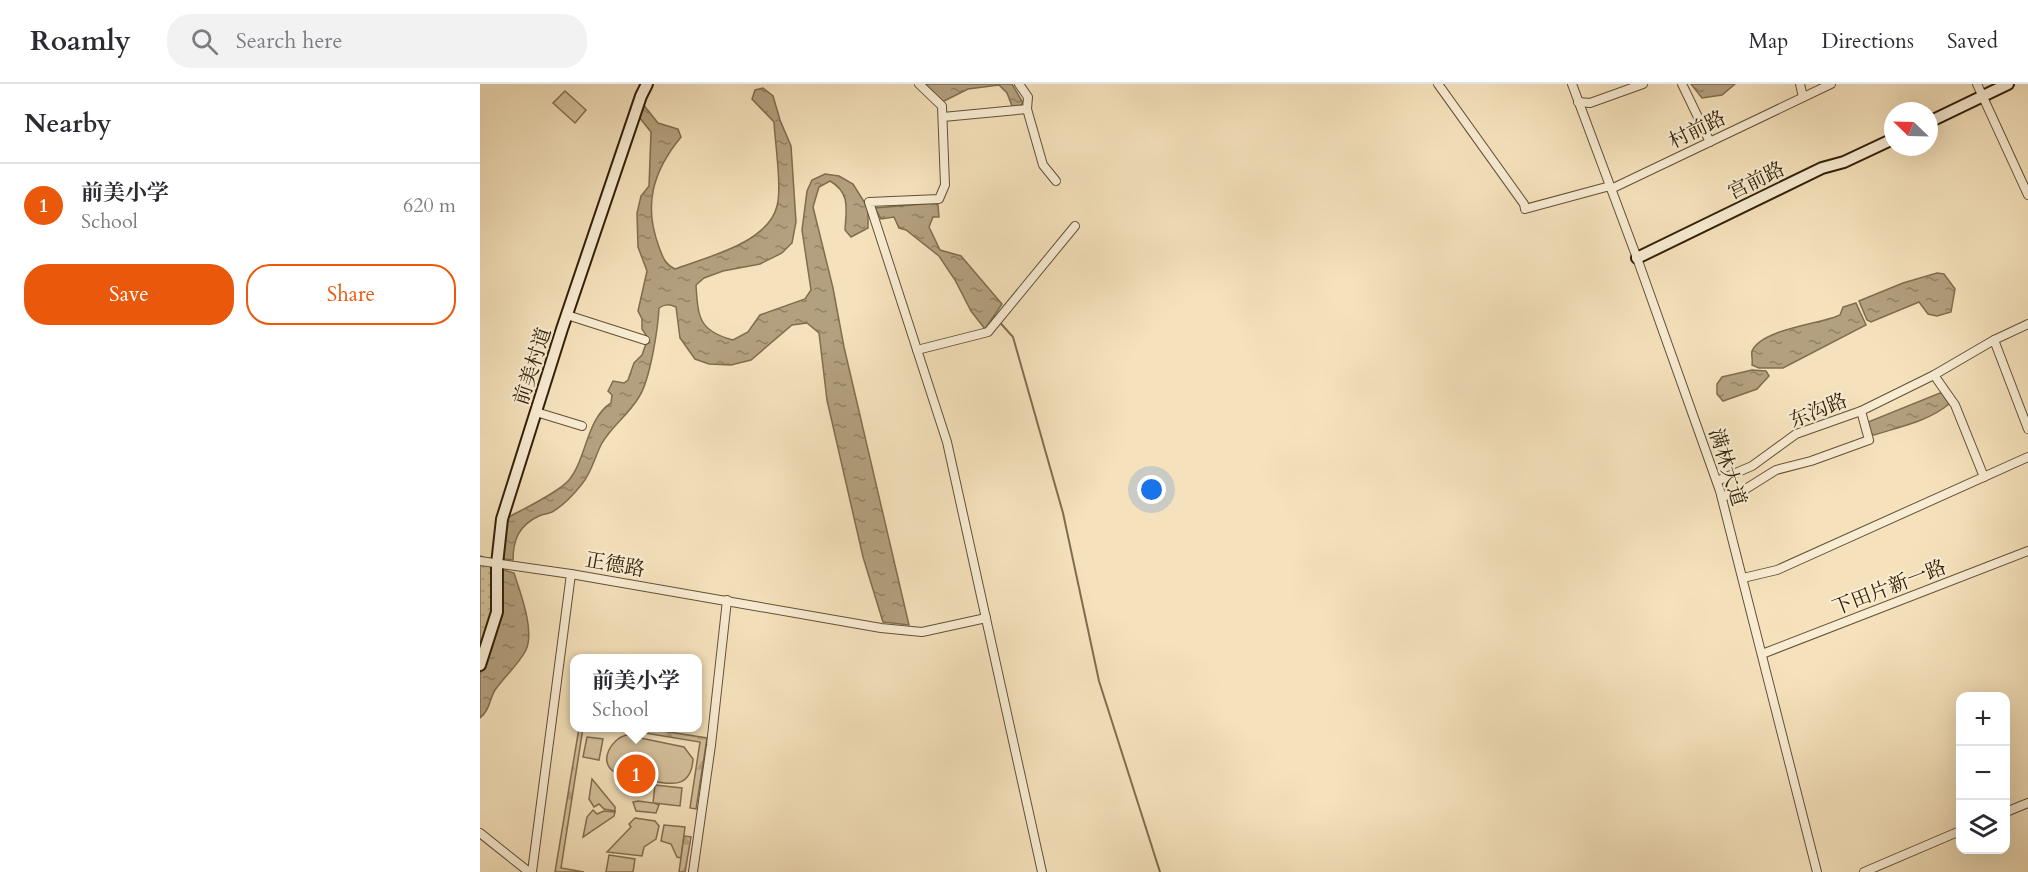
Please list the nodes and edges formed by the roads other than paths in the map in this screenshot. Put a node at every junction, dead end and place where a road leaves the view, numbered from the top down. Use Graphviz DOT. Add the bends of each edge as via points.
graph roads {
  1 [pos="647,84"];
  2 [pos="919,84"];
  3 [pos="1019,84"];
  4 [pos="1438,84"];
  5 [pos="1572,84"];
  6 [pos="1643,84"];
  7 [pos="1682,84"];
  8 [pos="1800,84"];
  9 [pos="1831,84"];
  10 [pos="1977,84"];
  11 [pos="2008,84"];
  12 [pos="1982,96"];
  13 [pos="1803,97"];
  14 [pos="1578,102"];
  15 [pos="1027,109"];
  16 [pos="943,117"];
  17 [pos="1938,118"];
  18 [pos="1710,142"];
  19 [pos="1884,143"];
  20 [pos="1056,181"];
  21 [pos="1611,187"];
  22 [pos="2028,195"];
  23 [pos="1075,225"];
  24 [pos="1637,258"];
  25 [pos="567,315"];
  26 [pos="2028,324"];
  27 [pos="645,340"];
  28 [pos="1994,340"];
  29 [pos="917,350"];
  30 [pos="1934,375"];
  31 [pos="1861,411"];
  32 [pos="536,412"];
  33 [pos="582,426"];
  34 [pos="2028,429"];
  35 [pos="2028,457"];
  36 [pos="1984,477"];
  37 [pos="1717,482"];
  38 [pos="1722,496"];
  39 [pos="2028,551"];
  40 [pos="480,561"];
  41 [pos="497,564"];
  42 [pos="571,574"];
  43 [pos="1743,578"];
  44 [pos="727,600"];
  45 [pos="986,618"];
  46 [pos="1762,654"];
  47 [pos="480,665"];
  48 [pos="2028,803"];
  49 [pos="2010,810"];
  50 [pos="480,833"];
  51 [pos="1956,833"];
  52 [pos="530,872"];
  53 [pos="693,872"];
  54 [pos="1042,872"];
  55 [pos="1817,872"];
  56 [pos="1864,872"];
  1 -- 25 [label="street, 前美村道"];
  2 -- 16 [label="street" via="942,106"];
  3 -- 15 [label="street" via="1028,97"];
  4 -- 21 [label="street, 村前路" via="1525,209"];
  5 -- 14 [label="street, 满林大道"];
  6 -- 14 [label="street" via="1590,103"];
  7 -- 18 [label="street"];
  8 -- 13 [label="street"];
  9 -- 13 [label="street, 村前路"];
  10 -- 12 [label="street"];
  11 -- 12 [label="street"];
  12 -- 17 [label="street"];
  12 -- 22 [label="street"];
  13 -- 18 [label="street, 村前路"];
  14 -- 21 [label="street, 满林大道"];
  15 -- 16 [label="street"];
  15 -- 20 [label="street" via="1043,165"];
  16 -- 29 [label="street" via="945,185 939,199 869,202"];
  18 -- 21 [label="street, 村前路"];
  19 -- 24 [label="street, 宫前路" via="1822,168"];
  21 -- 24 [label="street, 满林大道"];
  23 -- 29 [label="street" via="988,332"];
  24 -- 37 [label="street, 满林大道"];
  25 -- 27 [label="street"];
  25 -- 32 [label="street, 前美村道"];
  26 -- 28 [label="street, 东沟路"];
  28 -- 30 [label="street, 东沟路"];
  28 -- 34 [label="street"];
  29 -- 45 [label="street" via="947,442"];
  30 -- 31 [label="street, 东沟路"];
  30 -- 36 [label="street" via="1955,405"];
  31 -- 37 [label="street, 东沟路" via="1796,434 1752,466"];
  31 -- 38 [label="street" via="1869,440 1776,470 1736,495"];
  32 -- 33 [label="street"];
  32 -- 41 [label="street, 前美村道" via="502,519"];
  35 -- 36 [label="street"];
  36 -- 43 [label="street" via="1777,570"];
  37 -- 38 [label="street, 满林大道"];
  38 -- 43 [label="street, 满林大道"];
  39 -- 46 [label="street, 下田片新一路"];
  40 -- 41 [label="street, 正德路"];
  41 -- 42 [label="street, 正德路"];
  41 -- 47 [label="street, 前美村道" via="497,612"];
  42 -- 44 [label="street, 正德路"];
  42 -- 52 [label="street"];
  43 -- 46 [label="street, 满林大道"];
  44 -- 45 [label="street, 正德路" via="922,632"];
  44 -- 53 [label="street"];
  45 -- 54 [label="street"];
  46 -- 55 [label="street, 满林大道"];
  48 -- 49 [label="street"];
  50 -- 52 [label="street"];
  51 -- 56 [label="street"];
}
